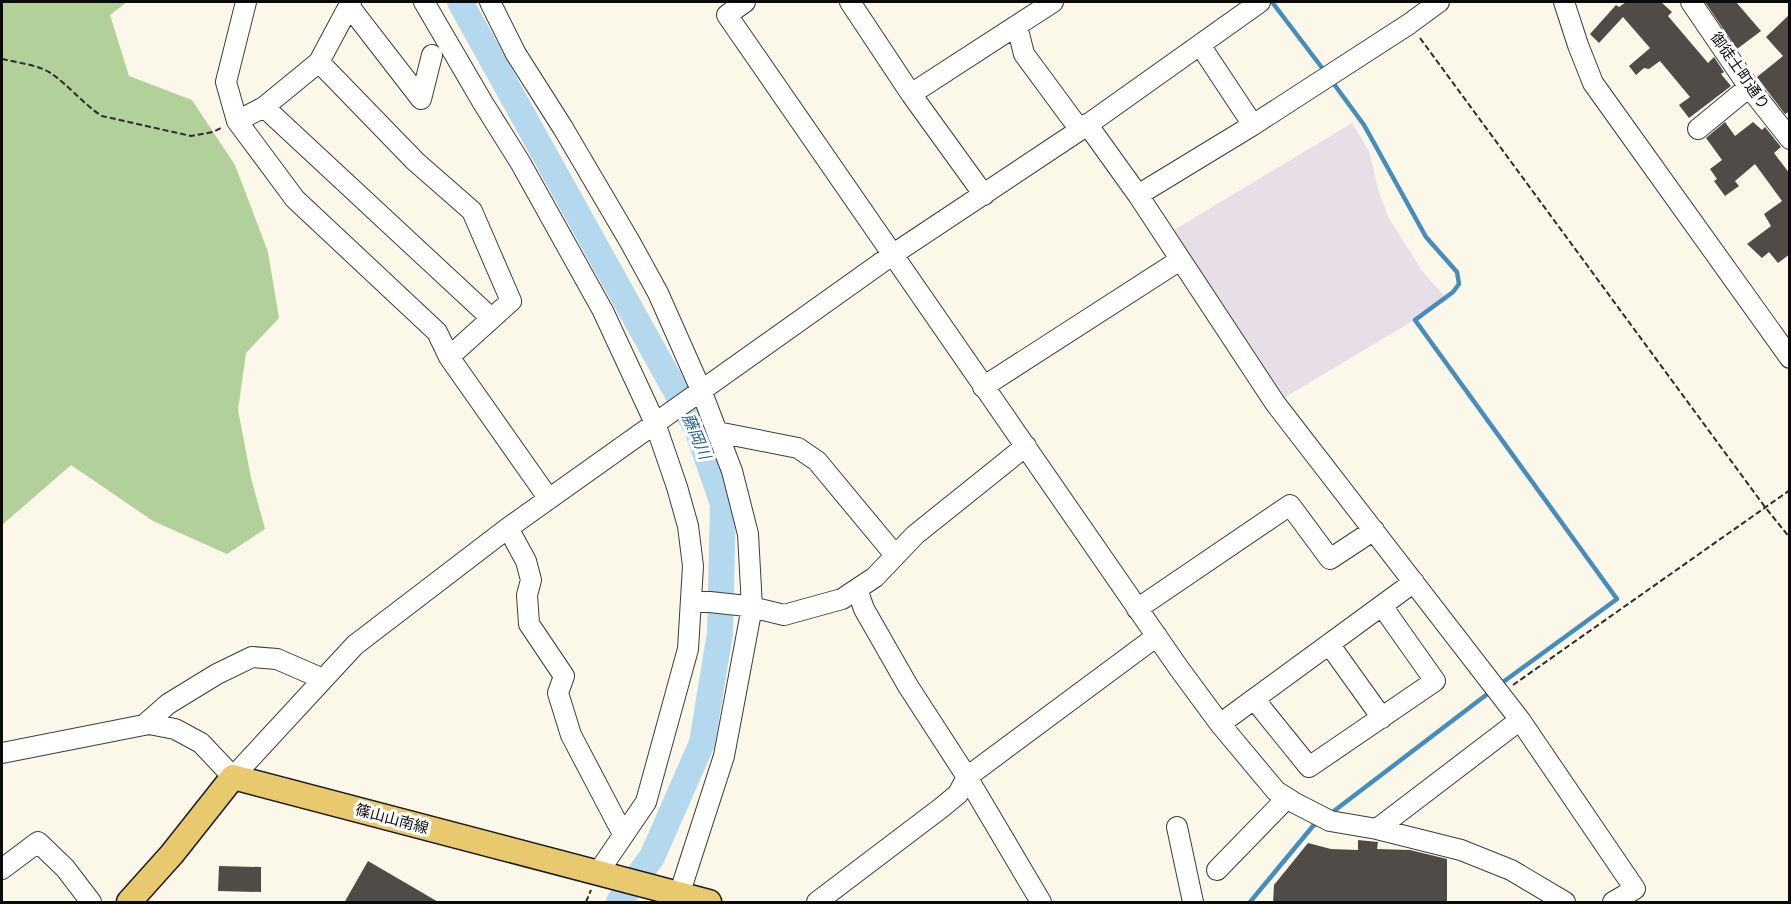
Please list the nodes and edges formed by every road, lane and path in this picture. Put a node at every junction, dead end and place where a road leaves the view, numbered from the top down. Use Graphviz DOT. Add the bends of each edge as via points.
graph roads {
  1 [pos="246,2"];
  2 [pos="424,2"];
  3 [pos="490,2"];
  4 [pos="745,2"];
  5 [pos="850,2"];
  6 [pos="1053,2"];
  7 [pos="1260,2"];
  8 [pos="1439,2"];
  9 [pos="1564,2"];
  10 [pos="1691,2"];
  11 [pos="350,4"];
  12 [pos="1409,24"];
  13 [pos="1017,26"];
  14 [pos="1200,45"];
  15 [pos="432,55"];
  16 [pos="2,59"];
  17 [pos="319,62"];
  18 [pos="1749,87"];
  19 [pos="911,94"];
  20 [pos="264,107"];
  21 [pos="237,121"];
  22 [pos="1253,125"];
  23 [pos="1084,127"];
  24 [pos="1698,129"];
  25 [pos="1790,139"];
  26 [pos="984,195"];
  27 [pos="1138,195"];
  28 [pos="892,255"];
  29 [pos="1180,260"];
  30 [pos="490,318"];
  31 [pos="449,357"];
  32 [pos="1790,358"];
  33 [pos="983,387"];
  34 [pos="698,392"];
  35 [pos="659,420"];
  36 [pos="717,432"];
  37 [pos="1026,446"];
  38 [pos="1790,490"];
  39 [pos="549,499"];
  40 [pos="1765,507"];
  41 [pos="508,528"];
  42 [pos="1374,530"];
  43 [pos="1790,537"];
  44 [pos="895,555"];
  45 [pos="1414,582"];
  46 [pos="857,589"];
  47 [pos="694,601"];
  48 [pos="1382,606"];
  49 [pos="750,607"];
  50 [pos="1137,609"];
  51 [pos="1157,636"];
  52 [pos="1329,644"];
  53 [pos="323,679"];
  54 [pos="1495,688"];
  55 [pos="1254,699"];
  56 [pos="1382,718"];
  57 [pos="1520,720"];
  58 [pos="1220,724"];
  59 [pos="144,725"];
  60 [pos="2,753"];
  61 [pos="233,777"];
  62 [pos="967,777"];
  63 [pos="1287,798"];
  64 [pos="1177,827"];
  65 [pos="1377,829"];
  66 [pos="623,834"];
  67 [pos="2,868"];
  68 [pos="1217,870"];
  69 [pos="603,875"];
  70 [pos="672,893"];
  71 [pos="91,903"];
  72 [pos="129,903"];
  73 [pos="709,903"];
  74 [pos="818,903"];
  75 [pos="1041,903"];
  76 [pos="1193,903"];
  77 [pos="1565,903"];
  78 [pos="1613,903"];
  1 -- 21 [label="street" via="226,82"];
  2 -- 35 [label="street" via="520,162"];
  3 -- 34 [label="street" via="516,54 658,293"];
  4 -- 28 [label="street" via="727,15"];
  5 -- 19 [label="street"];
  6 -- 13 [label="street"];
  7 -- 14 [label="street"];
  8 -- 12 [label="street"];
  9 -- 32 [label="street" via="1593,83"];
  10 -- 18 [label="street, 御徒士町通り"];
  11 -- 15 [label="street" via="421,99"];
  11 -- 17 [label="street"];
  12 -- 22 [label="street"];
  12 -- 40 [label="path"];
  13 -- 19 [label="street"];
  13 -- 23 [label="street" via="1024,54"];
  14 -- 22 [label="street"];
  14 -- 23 [label="street"];
  16 -- 21 [label="path" via="52,74 102,116 191,136 213,132"];
  17 -- 20 [label="street"];
  17 -- 30 [label="street" via="415,161 472,211 511,301"];
  18 -- 24 [label="street"];
  18 -- 25 [label="street, 御徒士町通り"];
  19 -- 26 [label="street"];
  20 -- 21 [label="street"];
  20 -- 30 [label="street"];
  21 -- 31 [label="street" via="295,199 437,332"];
  22 -- 27 [label="street"];
  23 -- 26 [label="street"];
  23 -- 27 [label="street"];
  26 -- 28 [label="street"];
  27 -- 29 [label="street"];
  28 -- 33 [label="street"];
  28 -- 34 [label="street"];
  29 -- 33 [label="street"];
  29 -- 42 [label="street" via="1275,403"];
  30 -- 31 [label="street"];
  31 -- 39 [label="street"];
  33 -- 37 [label="street"];
  34 -- 35 [label="street"];
  34 -- 36 [label="street"];
  35 -- 39 [label="street"];
  35 -- 47 [label="street" via="688,526"];
  36 -- 44 [label="street" via="798,448 817,460"];
  36 -- 49 [label="street" via="732,471 748,534"];
  37 -- 44 [label="street"];
  37 -- 50 [label="street"];
  38 -- 40 [label="path"];
  39 -- 41 [label="street"];
  40 -- 43 [label="path"];
  40 -- 54 [label="path"];
  41 -- 53 [label="street" via="356,645"];
  41 -- 66 [label="street" via="526,561 531,580 527,596 529,624 564,676 558,693 571,735"];
  42 -- 45 [label="street"];
  42 -- 50 [label="street" via="1330,559 1290,505"];
  44 -- 46 [label="street" via="875,577"];
  45 -- 48 [label="street"];
  45 -- 54 [label="street"];
  46 -- 49 [label="street" via="824,606 784,615"];
  46 -- 62 [label="street" via="864,609 908,686"];
  47 -- 49 [label="street"];
  47 -- 66 [label="street" via="688,649 646,802"];
  48 -- 52 [label="street"];
  48 -- 56 [label="street" via="1436,681"];
  49 -- 70 [label="street" via="724,756"];
  50 -- 51 [label="street"];
  51 -- 58 [label="street"];
  51 -- 62 [label="street"];
  52 -- 55 [label="street"];
  52 -- 56 [label="street"];
  53 -- 59 [label="street" via="277,659 252,657 168,704"];
  53 -- 61 [label="street"];
  54 -- 57 [label="street"];
  55 -- 56 [label="street" via="1309,766"];
  55 -- 58 [label="street"];
  57 -- 65 [label="street"];
  57 -- 78 [label="street" via="1635,889"];
  58 -- 63 [label="street"];
  59 -- 60 [label="street"];
  59 -- 61 [label="street" via="174,729 201,743"];
  61 -- 69 [label="main road, 篠山山南線"];
  61 -- 72 [label="main road"];
  62 -- 74 [label="street" via="958,794"];
  62 -- 75 [label="street"];
  63 -- 65 [label="street" via="1323,817"];
  63 -- 68 [label="street"];
  64 -- 76 [label="street"];
  65 -- 77 [label="street" via="1489,860"];
  66 -- 69 [label="street"];
  67 -- 71 [label="street" via="38,842"];
  69 -- 70 [label="main road, 篠山山南線"];
  70 -- 73 [label="main road, 篠山山南線"];
}
